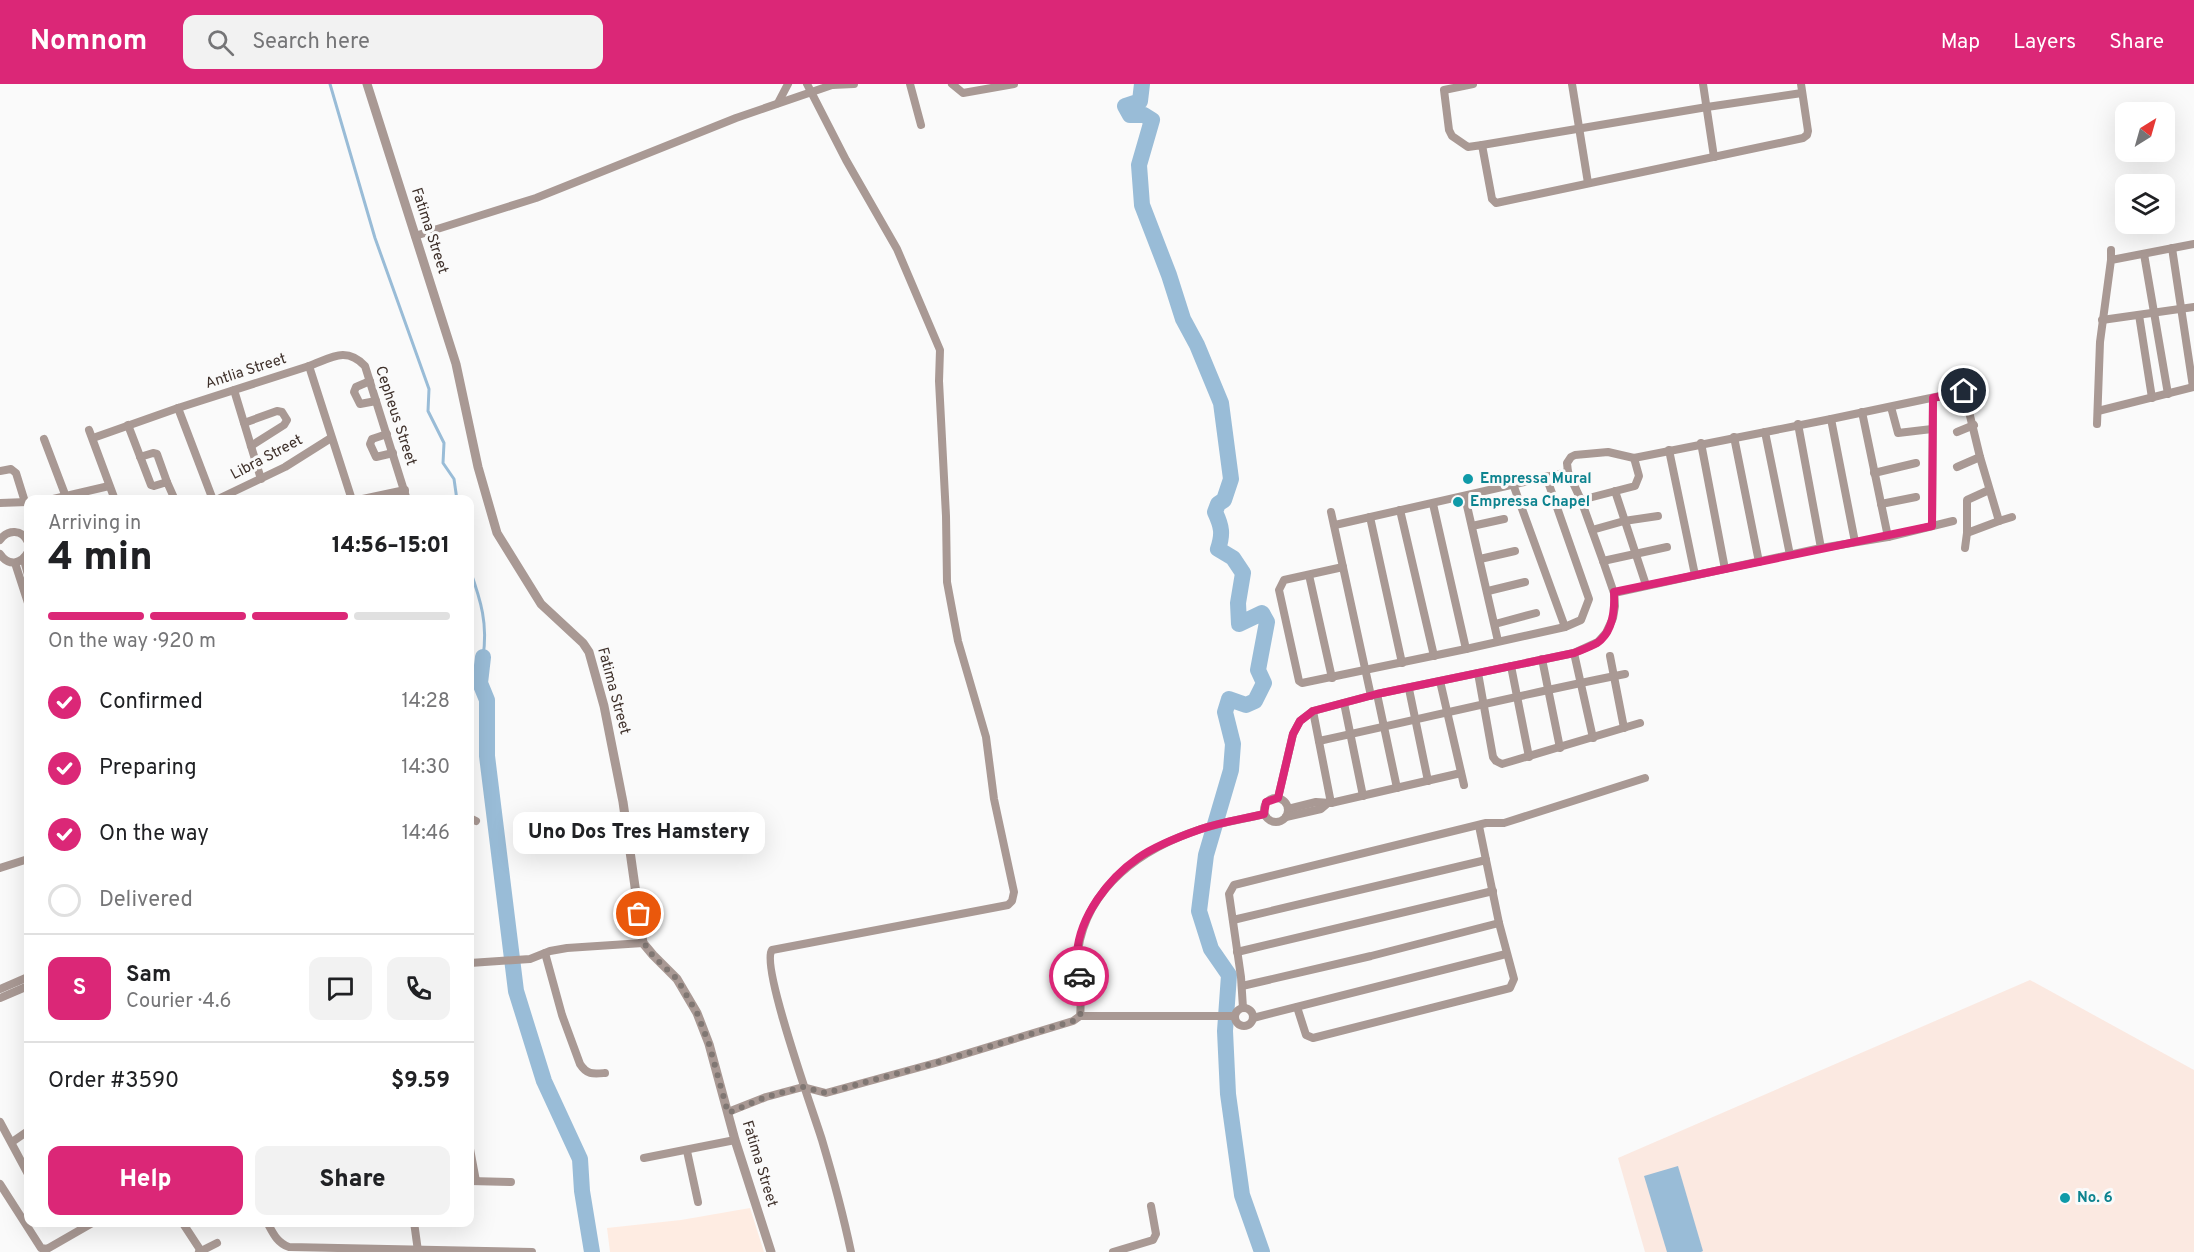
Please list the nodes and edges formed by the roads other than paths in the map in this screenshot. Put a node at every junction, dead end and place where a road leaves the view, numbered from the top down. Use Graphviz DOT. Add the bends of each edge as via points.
graph roads {
  1 [pos="367,84"];
  2 [pos="788,84"];
  3 [pos="854,84"];
  4 [pos="910,84"];
  5 [pos="952,84"];
  6 [pos="1014,84"];
  7 [pos="1473,84"];
  8 [pos="1572,84"];
  9 [pos="1703,84"];
  10 [pos="1801,84"];
  11 [pos="833,85"];
  12 [pos="987,86"];
  13 [pos="808,88"];
  14 [pos="1802,93"];
  15 [pos="778,103"];
  16 [pos="1707,107"];
  17 [pos="921,125"];
  18 [pos="1579,128"];
  19 [pos="1482,145"];
  20 [pos="1714,157"];
  21 [pos="1588,183"];
  22 [pos="415,236"];
  23 [pos="2194,244"];
  24 [pos="2172,248"];
  25 [pos="2111,250"];
  26 [pos="2144,254"];
  27 [pos="2111,260"];
  28 [pos="2194,307"];
  29 [pos="2181,309"];
  30 [pos="2154,312"];
  31 [pos="2139,315"];
  32 [pos="2102,320"];
  33 [pos="309,366"];
  34 [pos="370,381"];
  35 [pos="1978,385"];
  36 [pos="2194,387"];
  37 [pos="234,390"];
  38 [pos="1964,391"];
  39 [pos="2168,394"];
  40 [pos="1933,398"];
  41 [pos="2152,398"];
  42 [pos="376,401"];
  43 [pos="1891,407"];
  44 [pos="178,408"];
  45 [pos="2098,411"];
  46 [pos="1862,412"];
  47 [pos="1831,419"];
  48 [pos="244,423"];
  49 [pos="1797,424"];
  50 [pos="2097,424"];
  51 [pos="128,425"];
  52 [pos="1974,425"];
  53 [pos="1932,429"];
  54 [pos="1765,432"];
  55 [pos="1957,432"];
  56 [pos="387,434"];
  57 [pos="1734,437"];
  58 [pos="331,438"];
  59 [pos="44,439"];
  60 [pos="1701,443"];
  61 [pos="251,446"];
  62 [pos="1669,450"];
  63 [pos="393,453"];
  64 [pos="140,457"];
  65 [pos="1980,457"];
  66 [pos="1634,458"];
  67 [pos="1916,463"];
  68 [pos="1957,467"];
  69 [pos="0,471"];
  70 [pos="1568,472"];
  71 [pos="1874,473"];
  72 [pos="1546,476"];
  73 [pos="261,479"];
  74 [pos="166,482"];
  75 [pos="1513,484"];
  76 [pos="109,486"];
  77 [pos="405,490"];
  78 [pos="1989,490"];
  79 [pos="1615,491"];
  80 [pos="24,495"];
  81 [pos="65,495"];
  82 [pos="74,495"];
  83 [pos="113,495"];
  84 [pos="172,495"];
  85 [pos="213,495"];
  86 [pos="226,495"];
  87 [pos="350,495"];
  88 [pos="382,495"];
  89 [pos="406,495"];
  90 [pos="1465,497"];
  91 [pos="1916,498"];
  92 [pos="1581,500"];
  93 [pos="24,502"];
  94 [pos="0,503"];
  95 [pos="1433,504"];
  96 [pos="1881,504"];
  97 [pos="1400,510"];
  98 [pos="1331,512"];
  99 [pos="1658,516"];
  100 [pos="1370,517"];
  101 [pos="2012,517"];
  102 [pos="1504,519"];
  103 [pos="2000,520"];
  104 [pos="1624,521"];
  105 [pos="1953,521"];
  106 [pos="1335,525"];
  107 [pos="1472,526"];
  108 [pos="1932,526"];
  109 [pos="1592,530"];
  110 [pos="1967,533"];
  111 [pos="24,535"];
  112 [pos="1887,537"];
  113 [pos="0,540"];
  114 [pos="1855,542"];
  115 [pos="1667,547"];
  116 [pos="1821,548"];
  117 [pos="1965,548"];
  118 [pos="1515,551"];
  119 [pos="1634,553"];
  120 [pos="0,554"];
  121 [pos="1790,555"];
  122 [pos="22,558"];
  123 [pos="1480,559"];
  124 [pos="1603,561"];
  125 [pos="1759,562"];
  126 [pos="1343,567"];
  127 [pos="1725,569"];
  128 [pos="24,573"];
  129 [pos="1310,575"];
  130 [pos="1695,575"];
  131 [pos="1525,582"];
  132 [pos="1646,585"];
  133 [pos="1488,591"];
  134 [pos="1614,592"];
  135 [pos="1536,613"];
  136 [pos="1495,624"];
  137 [pos="1564,627"];
  138 [pos="1498,641"];
  139 [pos="1466,649"];
  140 [pos="1574,653"];
  141 [pos="1434,656"];
  142 [pos="1610,656"];
  143 [pos="1542,659"];
  144 [pos="1402,663"];
  145 [pos="1511,666"];
  146 [pos="1364,670"];
  147 [pos="1478,673"];
  148 [pos="1625,674"];
  149 [pos="1613,676"];
  150 [pos="1332,678"];
  151 [pos="1440,681"];
  152 [pos="1581,683"];
  153 [pos="1409,689"];
  154 [pos="1549,690"];
  155 [pos="1374,695"];
  156 [pos="1516,698"];
  157 [pos="1344,704"];
  158 [pos="1484,705"];
  159 [pos="1313,711"];
  160 [pos="1448,711"];
  161 [pos="1416,719"];
  162 [pos="1640,723"];
  163 [pos="1384,727"];
  164 [pos="1624,728"];
  165 [pos="1350,734"];
  166 [pos="1593,738"];
  167 [pos="1319,741"];
  168 [pos="1560,748"];
  169 [pos="1529,757"];
  170 [pos="1461,773"];
  171 [pos="1646,778"];
  172 [pos="1428,781"];
  173 [pos="1464,785"];
  174 [pos="1397,788"];
  175 [pos="1363,796"];
  176 [pos="1278,798"];
  177 [pos="1330,803"];
  178 [pos="1287,813"];
  179 [pos="1264,814"];
  180 [pos="626,821"];
  181 [pos="1479,826"];
  182 [pos="578,831"];
  183 [pos="24,860"];
  184 [pos="1486,860"];
  185 [pos="0,868"];
  186 [pos="1493,891"];
  187 [pos="1233,920"];
  188 [pos="1500,923"];
  189 [pos="644,943"];
  190 [pos="1237,952"];
  191 [pos="545,953"];
  192 [pos="1506,954"];
  193 [pos="474,963"];
  194 [pos="24,979"];
  195 [pos="1242,986"];
  196 [pos="24,988"];
  197 [pos="0,989"];
  198 [pos="0,998"];
  199 [pos="1297,1007"];
  200 [pos="1243,1008"];
  201 [pos="1080,1016"];
  202 [pos="1232,1016"];
  203 [pos="1253,1018"];
  204 [pos="605,1073"];
  205 [pos="803,1087"];
  206 [pos="728,1113"];
  207 [pos="0,1122"];
  208 [pos="24,1134"];
  209 [pos="735,1140"];
  210 [pos="12,1142"];
  211 [pos="687,1151"];
  212 [pos="644,1158"];
  213 [pos="24,1166"];
  214 [pos="474,1181"];
  215 [pos="511,1182"];
  216 [pos="0,1184"];
  217 [pos="698,1202"];
  218 [pos="1151,1206"];
  219 [pos="24,1221"];
  220 [pos="28,1227"];
  221 [pos="86,1227"];
  222 [pos="185,1227"];
  223 [pos="270,1227"];
  224 [pos="415,1227"];
  225 [pos="217,1243"];
  226 [pos="418,1250"];
  227 [pos="200,1251"];
  228 [pos="532,1252"];
  229 [pos="771,1252"];
  230 [pos="851,1252"];
  231 [pos="1113,1252"];
  1 -- 22 [label="street, Fatima Street"];
  2 -- 15 [label="street"];
  3 -- 11 [label="street"];
  4 -- 17 [label="street"];
  5 -- 12 [label="street" via="963,93"];
  6 -- 12 [label="street"];
  7 -- 19 [label="street" via="1446,88 1443,95 1452,136 1468,147"];
  8 -- 18 [label="street"];
  9 -- 16 [label="street"];
  10 -- 14 [label="street"];
  11 -- 13 [label="street"];
  13 -- 15 [label="street"];
  13 -- 205 [label="street" via="897,249 940,350 948,591 986,737 1014,896 1008,905 772,950 769,961"];
  14 -- 16 [label="street"];
  14 -- 20 [label="street" via="1808,131 1803,138"];
  15 -- 22 [label="street" via="536,198"];
  16 -- 18 [label="street"];
  16 -- 20 [label="street"];
  18 -- 19 [label="street"];
  18 -- 21 [label="street"];
  19 -- 21 [label="street" via="1496,203"];
  20 -- 21 [label="street"];
  22 -- 180 [label="street, Fatima Street" via="456,364 497,533 541,604 588,652 604,706"];
  23 -- 24 [label="street"];
  24 -- 26 [label="street"];
  24 -- 29 [label="street"];
  25 -- 27 [label="street"];
  26 -- 27 [label="street"];
  26 -- 30 [label="street"];
  27 -- 32 [label="street"];
  28 -- 29 [label="street"];
  29 -- 30 [label="street"];
  29 -- 36 [label="street"];
  30 -- 31 [label="street"];
  30 -- 39 [label="street"];
  31 -- 32 [label="street"];
  31 -- 41 [label="street"];
  32 -- 45 [label="street"];
  33 -- 34 [label="street, Cepheus Street" via="350,355 365,366"];
  33 -- 37 [label="street, Antlia Street"];
  33 -- 58 [label="street, Antlia Street"];
  34 -- 42 [label="street, Cepheus Street"];
  34 -- 42 [label="street" via="354,392 360,404"];
  35 -- 38 [label="street"];
  36 -- 39 [label="street"];
  37 -- 44 [label="street, Antlia Street"];
  37 -- 48 [label="street"];
  38 -- 40 [label="street"];
  38 -- 52 [label="street"];
  39 -- 41 [label="street"];
  40 -- 43 [label="street"];
  40 -- 53 [label="street"];
  41 -- 45 [label="street"];
  42 -- 56 [label="street, Cepheus Street"];
  43 -- 46 [label="street"];
  43 -- 53 [label="street" via="1898,433"];
  44 -- 51 [label="street, Antlia Street"];
  44 -- 85 [label="street"];
  45 -- 50 [label="street"];
  46 -- 47 [label="street"];
  46 -- 71 [label="street"];
  47 -- 49 [label="street"];
  47 -- 114 [label="street"];
  48 -- 61 [label="street"];
  48 -- 61 [label="street" via="278,411 287,420"];
  49 -- 54 [label="street"];
  49 -- 116 [label="street"];
  51 -- 64 [label="street"];
  51 -- 76 [label="street, Antlia Street" via="91,434"];
  52 -- 55 [label="street"];
  52 -- 65 [label="street"];
  53 -- 108 [label="street"];
  54 -- 57 [label="street"];
  54 -- 121 [label="street"];
  56 -- 63 [label="street, Cepheus Street"];
  56 -- 63 [label="street" via="372,439 370,444 376,457"];
  57 -- 60 [label="street"];
  57 -- 125 [label="street"];
  58 -- 73 [label="street, Libra Street"];
  58 -- 87 [label="street, Antlia Street"];
  59 -- 81 [label="street"];
  60 -- 62 [label="street"];
  60 -- 127 [label="street"];
  61 -- 73 [label="street"];
  62 -- 66 [label="street"];
  62 -- 130 [label="street"];
  63 -- 77 [label="street, Cepheus Street"];
  64 -- 74 [label="street" via="157,454"];
  64 -- 74 [label="street" via="152,487"];
  65 -- 68 [label="street"];
  65 -- 78 [label="street"];
  66 -- 70 [label="street" via="1608,452 1575,454 1567,463"];
  66 -- 79 [label="street" via="1638,481 1635,486"];
  67 -- 71 [label="street"];
  69 -- 80 [label="street" via="11,469 16,473"];
  70 -- 72 [label="street"];
  70 -- 92 [label="street"];
  71 -- 96 [label="street"];
  72 -- 75 [label="street"];
  72 -- 137 [label="street" via="1589,599 1581,620"];
  73 -- 86 [label="street, Libra Street"];
  74 -- 84 [label="street"];
  75 -- 90 [label="street"];
  75 -- 137 [label="street"];
  76 -- 82 [label="street"];
  76 -- 83 [label="street"];
  77 -- 88 [label="street"];
  77 -- 89 [label="street, Cepheus Street"];
  78 -- 103 [label="street"];
  78 -- 110 [label="street" via="1967,500"];
  79 -- 92 [label="street"];
  79 -- 104 [label="street"];
  90 -- 95 [label="street"];
  90 -- 107 [label="street"];
  91 -- 96 [label="street"];
  92 -- 109 [label="street"];
  93 -- 94 [label="street"];
  95 -- 97 [label="street"];
  95 -- 139 [label="street"];
  96 -- 112 [label="street"];
  97 -- 100 [label="street"];
  97 -- 141 [label="street"];
  98 -- 106 [label="street"];
  99 -- 104 [label="street"];
  100 -- 106 [label="street"];
  100 -- 144 [label="street"];
  101 -- 103 [label="street"];
  102 -- 107 [label="street"];
  103 -- 110 [label="street"];
  104 -- 109 [label="street"];
  104 -- 119 [label="street"];
  105 -- 108 [label="street"];
  106 -- 126 [label="street"];
  107 -- 123 [label="street"];
  108 -- 112 [label="street"];
  109 -- 124 [label="street"];
  110 -- 117 [label="street"];
  111 -- 113 [label="street" via="15,531"];
  112 -- 114 [label="street"];
  114 -- 116 [label="street"];
  115 -- 119 [label="street"];
  116 -- 121 [label="street"];
  118 -- 123 [label="street"];
  119 -- 124 [label="street"];
  119 -- 132 [label="street"];
  120 -- 122 [label="street" via="5,560"];
  121 -- 125 [label="street"];
  122 -- 128 [label="street"];
  123 -- 133 [label="street"];
  124 -- 134 [label="street"];
  125 -- 127 [label="street"];
  126 -- 129 [label="street"];
  126 -- 146 [label="street"];
  127 -- 130 [label="street"];
  129 -- 150 [label="street"];
  129 -- 150 [label="street" via="1284,580 1279,590 1299,681"];
  130 -- 132 [label="street"];
  131 -- 133 [label="street"];
  132 -- 134 [label="street"];
  133 -- 136 [label="street"];
  134 -- 140 [label="street" via="1613,618 1606,633 1598,642"];
  135 -- 136 [label="street"];
  136 -- 138 [label="street"];
  137 -- 138 [label="street"];
  138 -- 139 [label="street"];
  139 -- 141 [label="street"];
  140 -- 143 [label="street"];
  140 -- 152 [label="street"];
  141 -- 144 [label="street"];
  142 -- 149 [label="street"];
  143 -- 145 [label="street"];
  143 -- 154 [label="street"];
  144 -- 146 [label="street"];
  145 -- 147 [label="street"];
  145 -- 156 [label="street"];
  146 -- 150 [label="street"];
  146 -- 155 [label="street"];
  147 -- 151 [label="street"];
  147 -- 158 [label="street"];
  148 -- 149 [label="street"];
  149 -- 152 [label="street"];
  149 -- 164 [label="street"];
  151 -- 153 [label="street"];
  151 -- 160 [label="street"];
  152 -- 154 [label="street"];
  152 -- 166 [label="street"];
  153 -- 155 [label="street"];
  153 -- 161 [label="street"];
  154 -- 156 [label="street"];
  154 -- 168 [label="street"];
  155 -- 157 [label="street"];
  155 -- 163 [label="street"];
  156 -- 158 [label="street"];
  156 -- 169 [label="street"];
  157 -- 159 [label="street"];
  157 -- 165 [label="street"];
  158 -- 160 [label="street"];
  158 -- 169 [label="street" via="1496,761 1502,764"];
  159 -- 167 [label="street"];
  159 -- 176 [label="street" via="1300,721 1293,734"];
  160 -- 161 [label="street"];
  160 -- 170 [label="street"];
  161 -- 163 [label="street"];
  161 -- 172 [label="street"];
  162 -- 164 [label="street"];
  163 -- 165 [label="street"];
  163 -- 174 [label="street"];
  164 -- 166 [label="street"];
  165 -- 167 [label="street"];
  165 -- 175 [label="street"];
  166 -- 168 [label="street"];
  167 -- 177 [label="street"];
  168 -- 169 [label="street"];
  170 -- 172 [label="street"];
  170 -- 173 [label="street"];
  171 -- 181 [label="street" via="1504,823"];
  172 -- 174 [label="street"];
  174 -- 175 [label="street"];
  175 -- 177 [label="street"];
  176 -- 178 [label="street" via="1285,802"];
  176 -- 179 [label="street" via="1266,802"];
  177 -- 178 [label="street" via="1321,809"];
  178 -- 179 [label="street" via="1281,822 1273,822"];
  179 -- 201 [label="street" via="1203,828 1140,856 1123,869 1089,913 1077,953"];
  180 -- 182 [label="street"];
  180 -- 189 [label="street, Fatima Street"];
  181 -- 184 [label="street"];
  181 -- 187 [label="street" via="1234,885 1229,894"];
  183 -- 185 [label="street"];
  184 -- 186 [label="street"];
  184 -- 187 [label="street"];
  186 -- 188 [label="street"];
  186 -- 190 [label="street"];
  187 -- 190 [label="street"];
  188 -- 192 [label="street"];
  188 -- 195 [label="street"];
  189 -- 191 [label="street"];
  189 -- 206 [label="street, Fatima Street" via="677,979 697,1013"];
  190 -- 195 [label="street"];
  191 -- 193 [label="street" via="520,960"];
  191 -- 204 [label="street" via="580,1064 590,1074"];
  192 -- 199 [label="street"];
  192 -- 199 [label="street" via="1514,979 1506,990 1313,1038 1306,1035"];
  194 -- 197 [label="street"];
  195 -- 200 [label="street"];
  196 -- 198 [label="street"];
  199 -- 203 [label="street"];
  200 -- 202 [label="street"];
  200 -- 203 [label="street" via="1249,1009"];
  201 -- 202 [label="street"];
  201 -- 205 [label="street" via="939,1062 826,1093"];
  202 -- 203 [label="street" via="1242,1026"];
  205 -- 206 [label="street"];
  205 -- 230 [label="street" via="822,1140"];
  206 -- 209 [label="street, Fatima Street"];
  207 -- 210 [label="street"];
  208 -- 210 [label="street"];
  209 -- 211 [label="street"];
  209 -- 229 [label="street, Fatima Street"];
  210 -- 213 [label="street"];
  211 -- 212 [label="street"];
  211 -- 217 [label="street"];
  214 -- 215 [label="street"];
  216 -- 219 [label="street"];
  218 -- 231 [label="street" via="1156,1234 1153,1240"];
  220 -- 221 [label="street" via="41,1248 47,1250"];
  222 -- 227 [label="street"];
  223 -- 226 [label="street" via="282,1245 289,1247"];
  224 -- 226 [label="street"];
  225 -- 227 [label="street"];
  226 -- 228 [label="street"];
}
